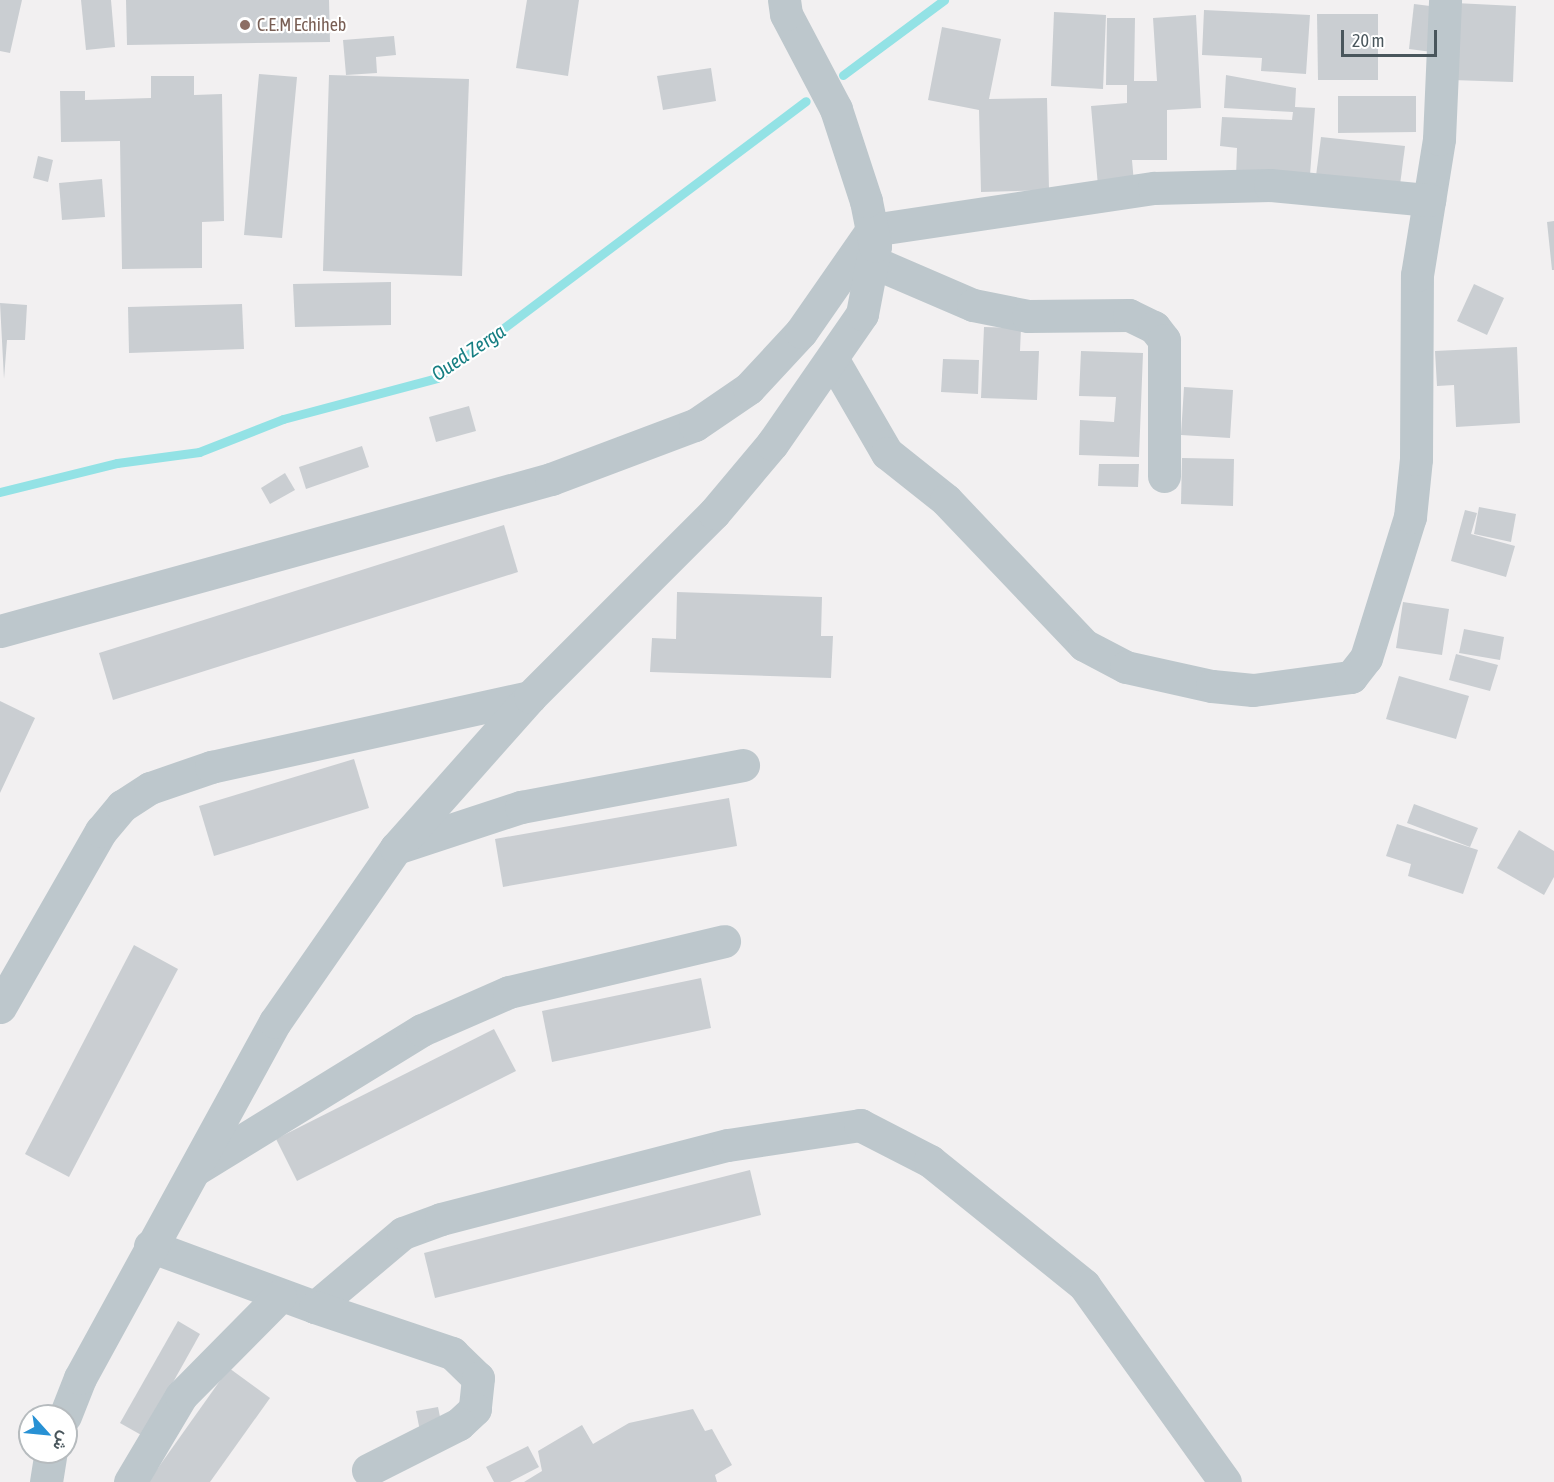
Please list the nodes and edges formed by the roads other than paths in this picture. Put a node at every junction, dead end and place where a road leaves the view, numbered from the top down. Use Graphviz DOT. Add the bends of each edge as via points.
graph roads {
  1 [pos="784,0"];
  2 [pos="1445,0"];
  3 [pos="1429,200"];
  4 [pos="872,230"];
  5 [pos="873,262"];
  6 [pos="833,360"];
  7 [pos="1164,476"];
  8 [pos="0,631"];
  9 [pos="530,697"];
  10 [pos="743,765"];
  11 [pos="396,848"];
  12 [pos="724,941"];
  13 [pos="0,1007"];
  14 [pos="189,1173"];
  15 [pos="150,1246"];
  16 [pos="280,1296"];
  17 [pos="315,1307"];
  18 [pos="71,1404"];
  19 [pos="49,1464"];
  20 [pos="368,1470"];
  21 [pos="46,1482"];
  22 [pos="130,1482"];
  23 [pos="1225,1482"];
  1 -- 4 [label="street" via="855,157"];
  2 -- 3 [label="street" via="1439,139"];
  3 -- 4 [label="street" via="1270,185 1154,188"];
  3 -- 6 [label="street" via="1417,275 1416,459 1410,517 1366,658 1351,677 1253,690 1212,686 1126,667 1084,645 946,500 887,453"];
  4 -- 5 [label="street"];
  4 -- 8 [label="street" via="801,332 749,388 695,425 540,483"];
  5 -- 6 [label="street" via="862,314"];
  5 -- 7 [label="street" via="974,305 1028,316 1129,315 1154,327 1164,340"];
  6 -- 9 [label="street" via="714,513"];
  9 -- 11 [label="street"];
  9 -- 13 [label="street" via="211,766 150,788 122,806 102,831"];
  10 -- 11 [label="street" via="521,807"];
  11 -- 14 [label="street" via="276,1022"];
  12 -- 14 [label="street" via="590,969 498,997 422,1030"];
  14 -- 15 [label="street"];
  15 -- 16 [label="street"];
  15 -- 18 [label="street"];
  16 -- 17 [label="street"];
  16 -- 22 [label="street" via="181,1396"];
  17 -- 20 [label="street" via="452,1353 478,1378 475,1408 459,1424"];
  17 -- 23 [label="street" via="403,1233 441,1219 728,1145 860,1125 930,1161 1084,1286"];
  19 -- 21 [label="street"];
}
